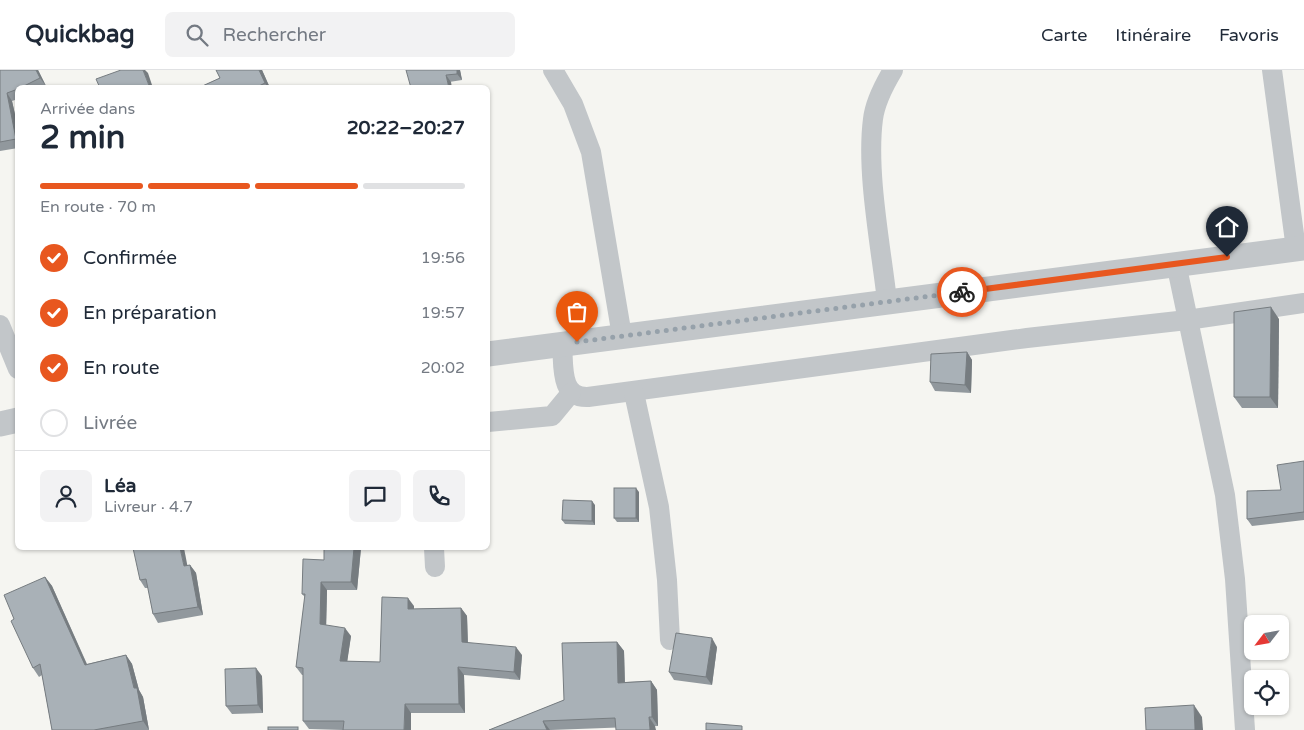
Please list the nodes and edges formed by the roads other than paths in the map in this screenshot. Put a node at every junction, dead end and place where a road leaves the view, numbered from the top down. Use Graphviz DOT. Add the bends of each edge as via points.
graph roads {
  1 [pos="553,70"];
  2 [pos="893,70"];
  3 [pos="1272,70"];
  4 [pos="1300,248"];
  5 [pos="1176,263"];
  6 [pos="887,302"];
  7 [pos="1304,302"];
  8 [pos="1187,320"];
  9 [pos="0,325"];
  10 [pos="622,336"];
  11 [pos="562,344"];
  12 [pos="490,354"];
  13 [pos="15,362"];
  14 [pos="571,393"];
  15 [pos="634,393"];
  16 [pos="15,421"];
  17 [pos="490,422"];
  18 [pos="0,424"];
  19 [pos="670,640"];
  20 [pos="1245,730"];
  1 -- 10 [label="street" via="573,104 591,152"];
  2 -- 6 [label="street" via="873,118 874,186"];
  3 -- 4 [label="street"];
  4 -- 5 [label="street"];
  5 -- 6 [label="street"];
  5 -- 8 [label="street"];
  6 -- 10 [label="street"];
  7 -- 8 [label="street"];
  8 -- 15 [label="street" via="1027,338"];
  8 -- 20 [label="street" via="1225,495 1235,579"];
  9 -- 13 [label="street"];
  10 -- 11 [label="street"];
  11 -- 12 [label="street"];
  11 -- 14 [label="street" via="566,386"];
  14 -- 15 [label="street" via="579,398"];
  14 -- 17 [label="street" via="552,416"];
  15 -- 19 [label="street" via="659,507 668,580"];
  16 -- 18 [label="street"];
}
